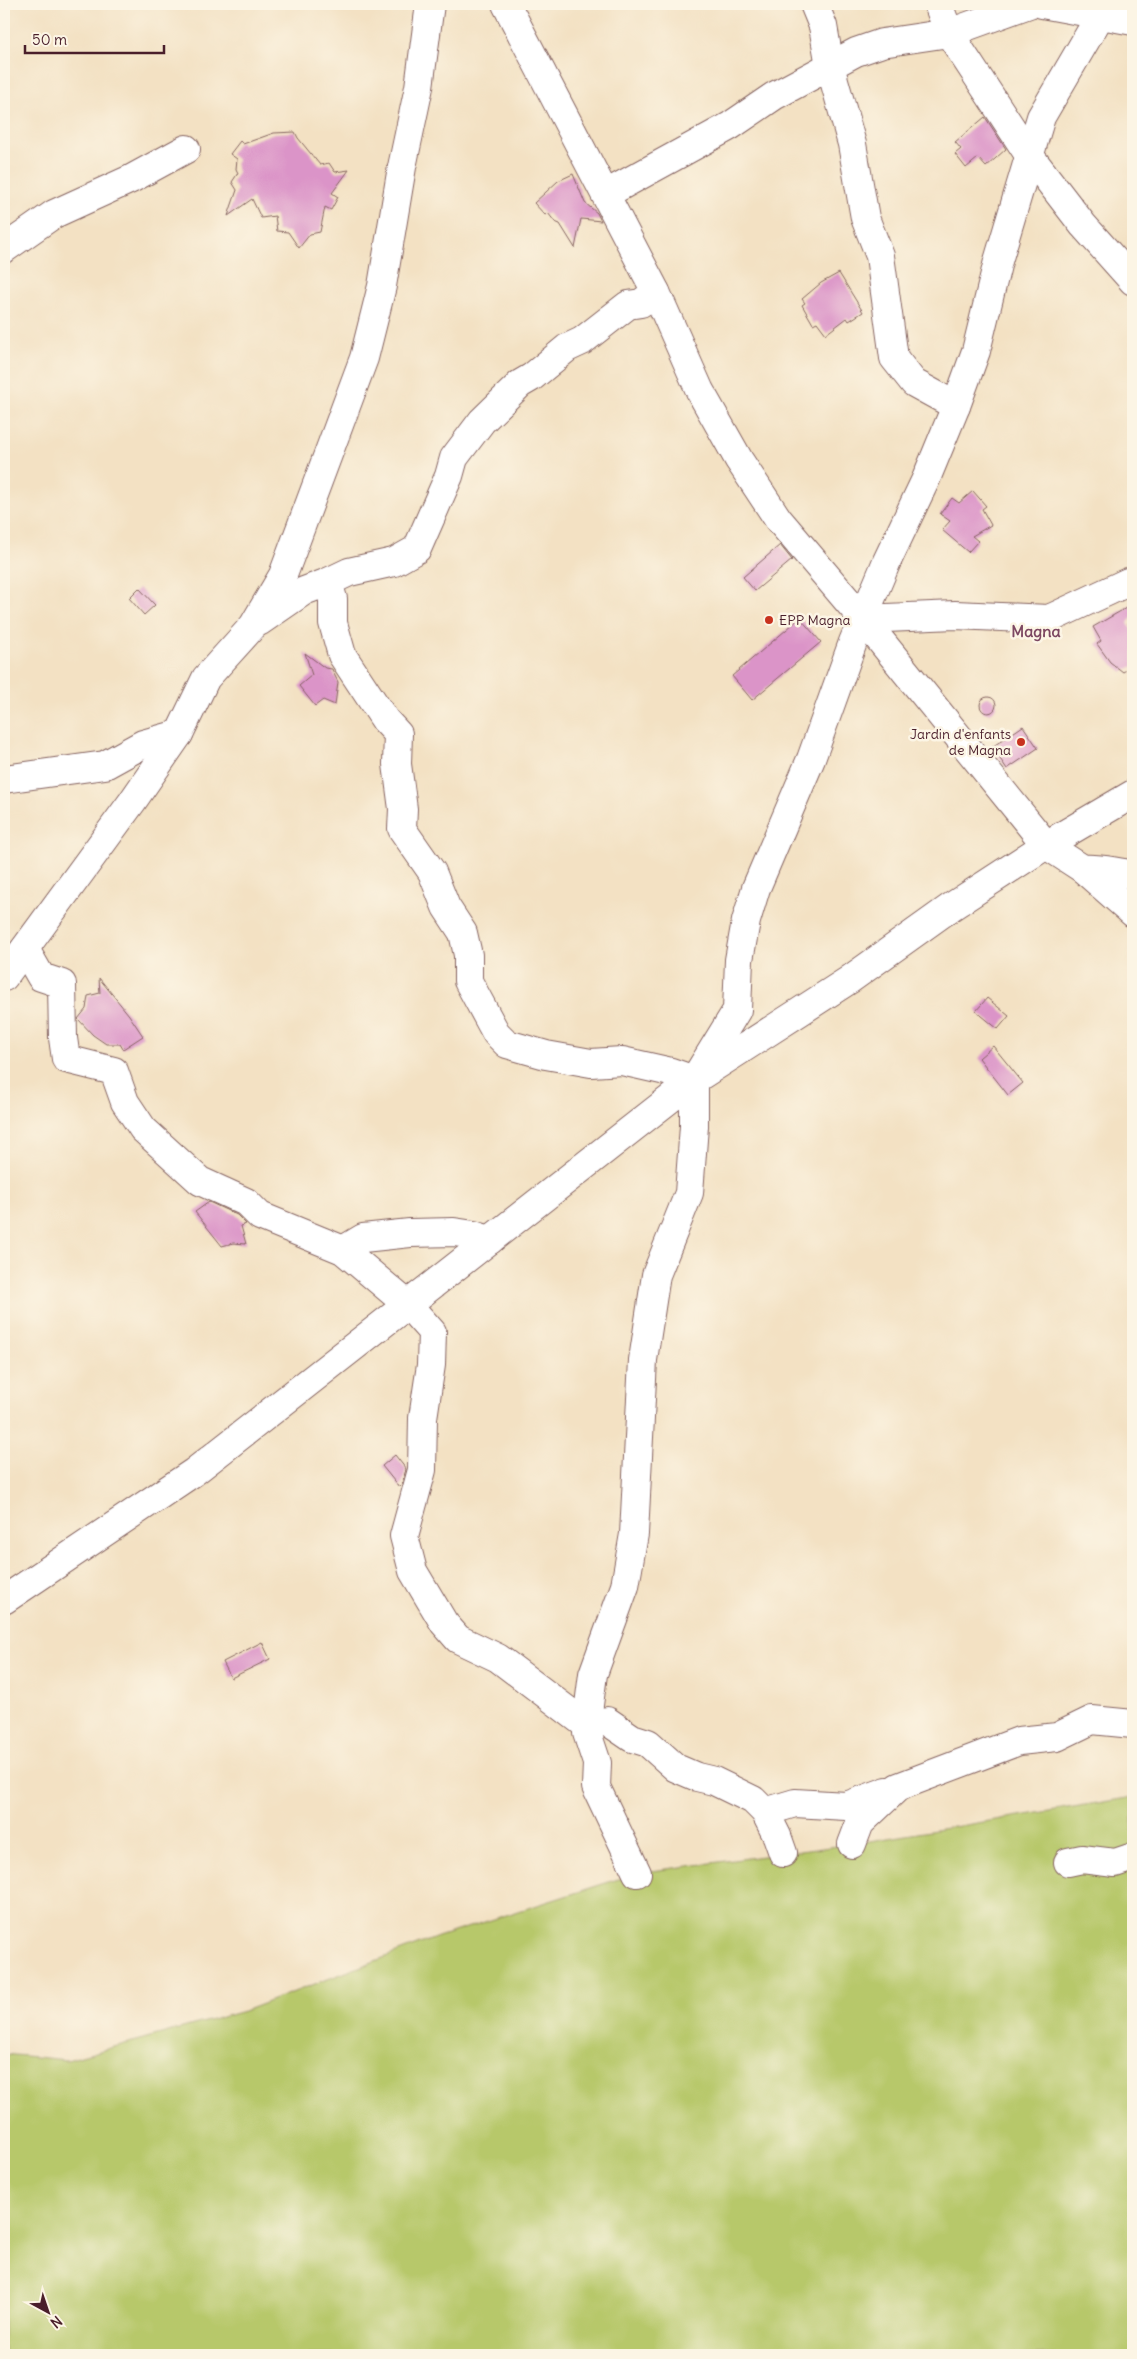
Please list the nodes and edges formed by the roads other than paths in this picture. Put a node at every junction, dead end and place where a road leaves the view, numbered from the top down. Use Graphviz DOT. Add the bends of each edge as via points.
graph roads {
  1 [pos="430,4"];
  2 [pos="506,4"];
  3 [pos="814,4"];
  4 [pos="938,4"];
  5 [pos="1029,4"];
  6 [pos="1042,4"];
  7 [pos="1104,10"];
  8 [pos="1133,21"];
  9 [pos="949,33"];
  10 [pos="830,66"];
  11 [pos="186,149"];
  12 [pos="1029,155"];
  13 [pos="606,194"];
  14 [pos="4,249"];
  15 [pos="1132,278"];
  16 [pos="656,292"];
  17 [pos="956,406"];
  18 [pos="328,582"];
  19 [pos="1133,584"];
  20 [pos="863,619"];
  21 [pos="253,626"];
  22 [pos="180,734"];
  23 [pos="4,778"];
  24 [pos="1133,794"];
  25 [pos="1046,846"];
  26 [pos="1083,869"];
  27 [pos="1133,874"];
  28 [pos="1133,913"];
  29 [pos="25,949"];
  30 [pos="4,977"];
  31 [pos="694,1080"];
  32 [pos="490,1240"];
  33 [pos="343,1250"];
  34 [pos="408,1305"];
  35 [pos="4,1600"];
  36 [pos="1133,1724"];
  37 [pos="588,1726"];
  38 [pos="898,1786"];
  39 [pos="765,1812"];
  40 [pos="852,1844"];
  41 [pos="783,1854"];
  42 [pos="1133,1856"];
  43 [pos="1068,1862"];
  44 [pos="637,1873"];
  1 -- 21 [label="street" via="419,87 382,286 364,358 283,575"];
  2 -- 13 [label="street"];
  3 -- 10 [label="street" via="823,26"];
  4 -- 9 [label="street"];
  5 -- 9 [label="street"];
  6 -- 7 [label="street"];
  7 -- 8 [label="street"];
  7 -- 12 [label="street" via="1041,117"];
  9 -- 10 [label="street" via="882,43"];
  9 -- 12 [label="street"];
  10 -- 13 [label="street"];
  10 -- 17 [label="street" via="852,144 865,218 880,256 894,358 914,383"];
  11 -- 14 [label="street" via="131,179 54,214"];
  12 -- 15 [label="street" via="1083,225"];
  12 -- 17 [label="street" via="976,350"];
  13 -- 16 [label="street"];
  16 -- 18 [label="street" via="641,303 628,305 582,341 566,348 492,411 454,458 417,549 394,562 349,572"];
  16 -- 20 [label="street" via="700,391 739,460 778,519"];
  17 -- 20 [label="street"];
  18 -- 21 [label="street" via="304,591"];
  18 -- 31 [label="street" via="333,599 333,623 342,655 384,720 398,734 402,829 432,872 446,907 464,933 468,981 496,1033 507,1044 546,1054 591,1063 622,1061"];
  19 -- 20 [label="street" via="1128,582 1049,619 956,615"];
  20 -- 25 [label="street"];
  20 -- 31 [label="street" via="811,759 756,888 739,960 737,1010"];
  21 -- 22 [label="street" via="206,678"];
  22 -- 23 [label="street" via="143,744 104,765"];
  22 -- 29 [label="street"];
  24 -- 25 [label="street"];
  25 -- 26 [label="street"];
  25 -- 31 [label="street"];
  26 -- 27 [label="street" via="1099,867 1110,872"];
  26 -- 28 [label="street"];
  29 -- 30 [label="street"];
  29 -- 33 [label="street" via="41,976 62,984 66,1059 114,1071 125,1102 143,1128 200,1181 246,1202 260,1216"];
  31 -- 32 [label="street"];
  31 -- 37 [label="street" via="689,1193 656,1275 643,1360 634,1534 625,1586 593,1674"];
  32 -- 33 [label="street" via="454,1232 410,1233 363,1238"];
  32 -- 34 [label="street"];
  33 -- 34 [label="street"];
  34 -- 35 [label="street" via="194,1472"];
  34 -- 37 [label="street" via="432,1332 423,1418 422,1470 404,1536 413,1571 444,1623 458,1639 498,1658"];
  36 -- 38 [label="street" via="1092,1720 1057,1737 1019,1741"];
  37 -- 39 [label="street" via="607,1721 632,1738 648,1743 676,1768 733,1790 753,1800"];
  37 -- 44 [label="street" via="587,1733 598,1763 596,1787"];
  38 -- 39 [label="street" via="846,1806 795,1802"];
  38 -- 40 [label="street" via="860,1824"];
  39 -- 41 [label="street"];
  42 -- 43 [label="street" via="1115,1863 1082,1859"];
}
